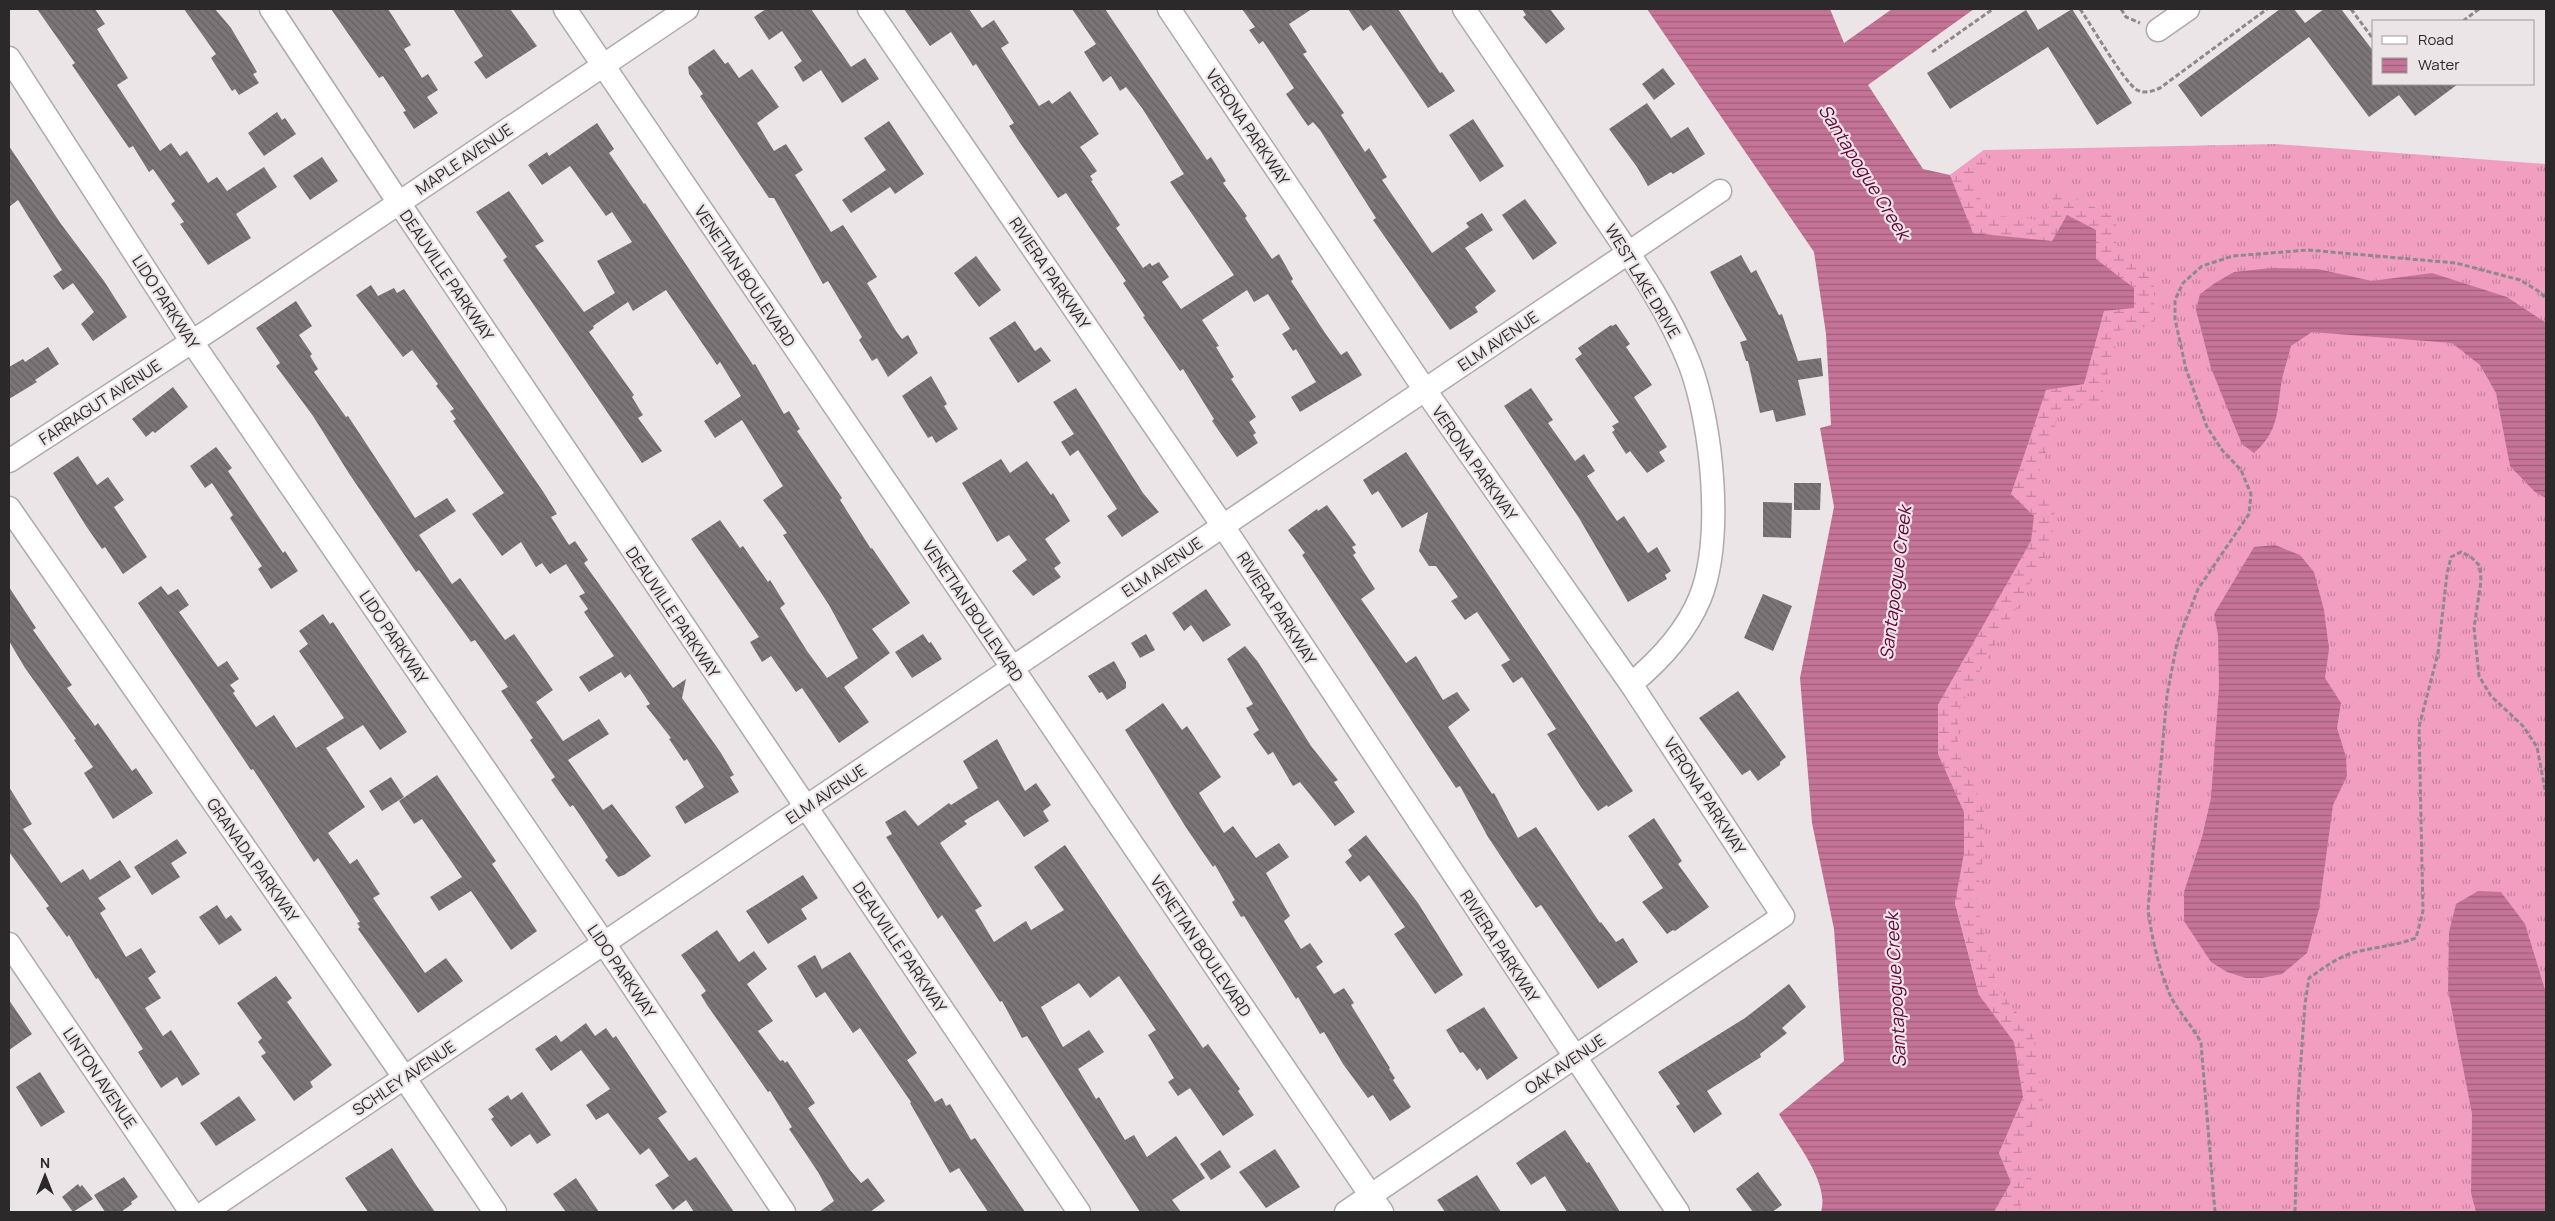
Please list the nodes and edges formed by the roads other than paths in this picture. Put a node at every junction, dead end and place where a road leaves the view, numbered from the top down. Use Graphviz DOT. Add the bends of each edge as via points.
graph roads {
  1 [pos="271,9"];
  2 [pos="565,9"];
  3 [pos="688,9"];
  4 [pos="869,9"];
  5 [pos="1168,9"];
  6 [pos="1464,9"];
  7 [pos="2188,9"];
  8 [pos="2158,30"];
  9 [pos="9,58"];
  10 [pos="602,65"];
  11 [pos="1720,191"];
  12 [pos="399,203"];
  13 [pos="1628,253"];
  14 [pos="192,342"];
  15 [pos="1425,390"];
  16 [pos="9,461"];
  17 [pos="9,508"];
  18 [pos="1223,526"];
  19 [pos="1012,668"];
  20 [pos="1631,684"];
  21 [pos="805,808"];
  22 [pos="1783,916"];
  23 [pos="9,944"];
  24 [pos="604,944"];
  25 [pos="1574,1058"];
  26 [pos="404,1078"];
  27 [pos="1376,1204"];
  28 [pos="191,1212"];
  29 [pos="205,1212"];
  30 [pos="494,1212"];
  31 [pos="784,1212"];
  32 [pos="1079,1212"];
  33 [pos="1346,1212"];
  34 [pos="1678,1212"];
  1 -- 12 [label="street, DEAUVILLE PARKWAY"];
  2 -- 10 [label="street, VENETIAN BOULEVARD"];
  3 -- 10 [label="street, MAPLE AVENUE"];
  4 -- 18 [label="street, RIVIERA PARKWAY"];
  5 -- 15 [label="street, VERONA PARKWAY"];
  6 -- 13 [label="street, WEST LAKE DRIVE"];
  7 -- 8 [label="street"];
  9 -- 14 [label="street, LIDO PARKWAY"];
  10 -- 12 [label="street, MAPLE AVENUE"];
  10 -- 19 [label="street, VENETIAN BOULEVARD"];
  11 -- 13 [label="street, ELM AVENUE"];
  12 -- 14 [label="street, MAPLE AVENUE"];
  12 -- 21 [label="street, DEAUVILLE PARKWAY"];
  13 -- 15 [label="street, ELM AVENUE"];
  13 -- 20 [label="street, WEST LAKE DRIVE" via="1661,304 1690,366 1707,439 1712,498 1710,563 1701,596 1672,643 1655,664"];
  14 -- 16 [label="street, FARRAGUT AVENUE"];
  14 -- 24 [label="street, LIDO PARKWAY"];
  15 -- 18 [label="street, ELM AVENUE"];
  15 -- 20 [label="street, VERONA PARKWAY"];
  17 -- 26 [label="street, GRANADA PARKWAY"];
  18 -- 19 [label="street, ELM AVENUE"];
  18 -- 25 [label="street, RIVIERA PARKWAY"];
  19 -- 21 [label="street, ELM AVENUE"];
  19 -- 27 [label="street, VENETIAN BOULEVARD"];
  20 -- 22 [label="street, VERONA PARKWAY"];
  21 -- 24 [label="street, ELM AVENUE"];
  21 -- 32 [label="street, DEAUVILLE PARKWAY"];
  22 -- 25 [label="street, OAK AVENUE"];
  23 -- 28 [label="street, LINTON AVENUE"];
  24 -- 26 [label="street, SCHLEY AVENUE"];
  24 -- 31 [label="street, LIDO PARKWAY"];
  25 -- 27 [label="street, OAK AVENUE"];
  25 -- 34 [label="street, RIVIERA PARKWAY"];
  26 -- 29 [label="street, SCHLEY AVENUE"];
  26 -- 30 [label="street, GRANADA PARKWAY"];
  27 -- 33 [label="street, OAK AVENUE"];
}
